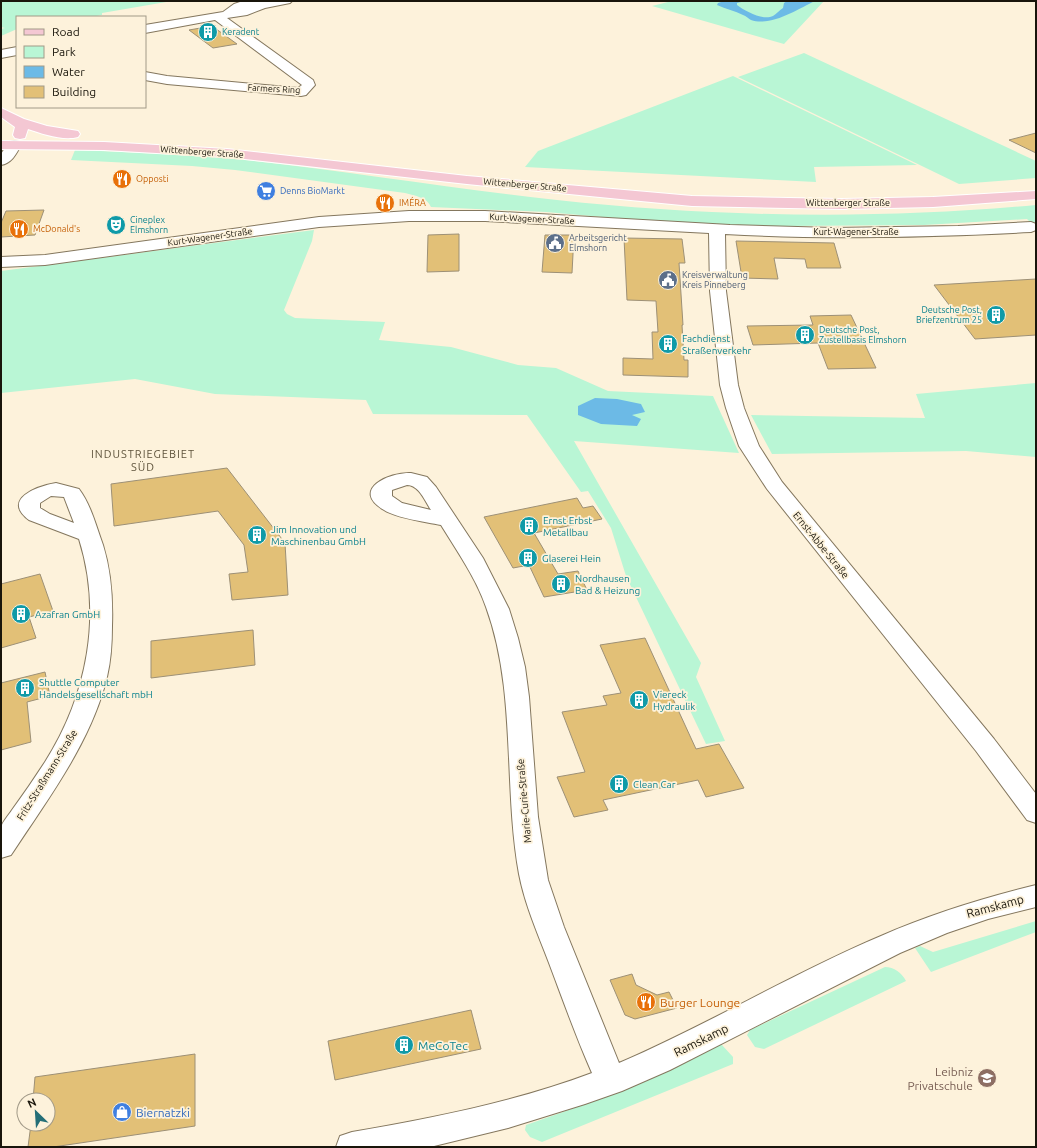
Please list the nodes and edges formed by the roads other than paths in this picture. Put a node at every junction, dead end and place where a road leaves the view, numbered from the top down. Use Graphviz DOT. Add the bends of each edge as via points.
graph roads {
  1 [pos="286,1"];
  2 [pos="221,16"];
  3 [pos="146,29"];
  4 [pos="16,51"];
  5 [pos="1,54"];
  6 [pos="146,76"];
  7 [pos="1,112"];
  8 [pos="1,118"];
  9 [pos="18,122"];
  10 [pos="7,141"];
  11 [pos="166,142"];
  12 [pos="1,161"];
  13 [pos="1036,186"];
  14 [pos="1036,195"];
  15 [pos="1034,226"];
  16 [pos="717,230"];
  17 [pos="36,260"];
  18 [pos="1,262"];
  19 [pos="1,266"];
  20 [pos="448,521"];
  21 [pos="88,535"];
  22 [pos="1036,812"];
  23 [pos="1,848"];
  24 [pos="1036,896"];
  25 [pos="611,1081"];
  26 [pos="352,1147"];
  1 -- 2 [label="street"];
  2 -- 3 [label="street"];
  2 -- 6 [label="street, Farmers Ring" via="308,83 306,89 301,92"];
  4 -- 5 [label="street"];
  7 -- 9 [label="main road"];
  8 -- 10 [label="main road"];
  9 -- 10 [label="main road" via="22,132"];
  9 -- 11 [label="main road" via="63,133"];
  10 -- 11 [label="main road, Wittenberger Straße"];
  10 -- 12 [label="street" via="8,156"];
  10 -- 14 [label="main road, Wittenberger Straße" via="227,153 467,180 692,200 842,204 933,202"];
  11 -- 13 [label="main road, Wittenberger Straße" via="247,148 473,174 731,193 928,194"];
  15 -- 16 [label="street, Kurt-Wagener-Straße" via="884,233"];
  16 -- 17 [label="street, Kurt-Wagener-Straße" via="493,217 409,216 319,222"];
  16 -- 22 [label="street, Ernst-Abbe-Straße" via="718,291 729,385 749,446 774,484"];
  17 -- 18 [label="street, Kurt-Wagener-Straße"];
  17 -- 19 [label="street, Kurt-Wagener-Straße"];
  20 -- 25 [label="street, Marie-Curie-Straße" via="498,607 514,672 528,847 539,898"];
  21 -- 23 [label="street, Fritz-Straßmann-Straße" via="98,563 102,599 99,657 93,686 65,750"];
  24 -- 25 [label="street, Ramskamp" via="951,919 916,933 865,956 725,1028"];
  25 -- 26 [label="street, Ramskamp" via="555,1101 501,1116"];
}
